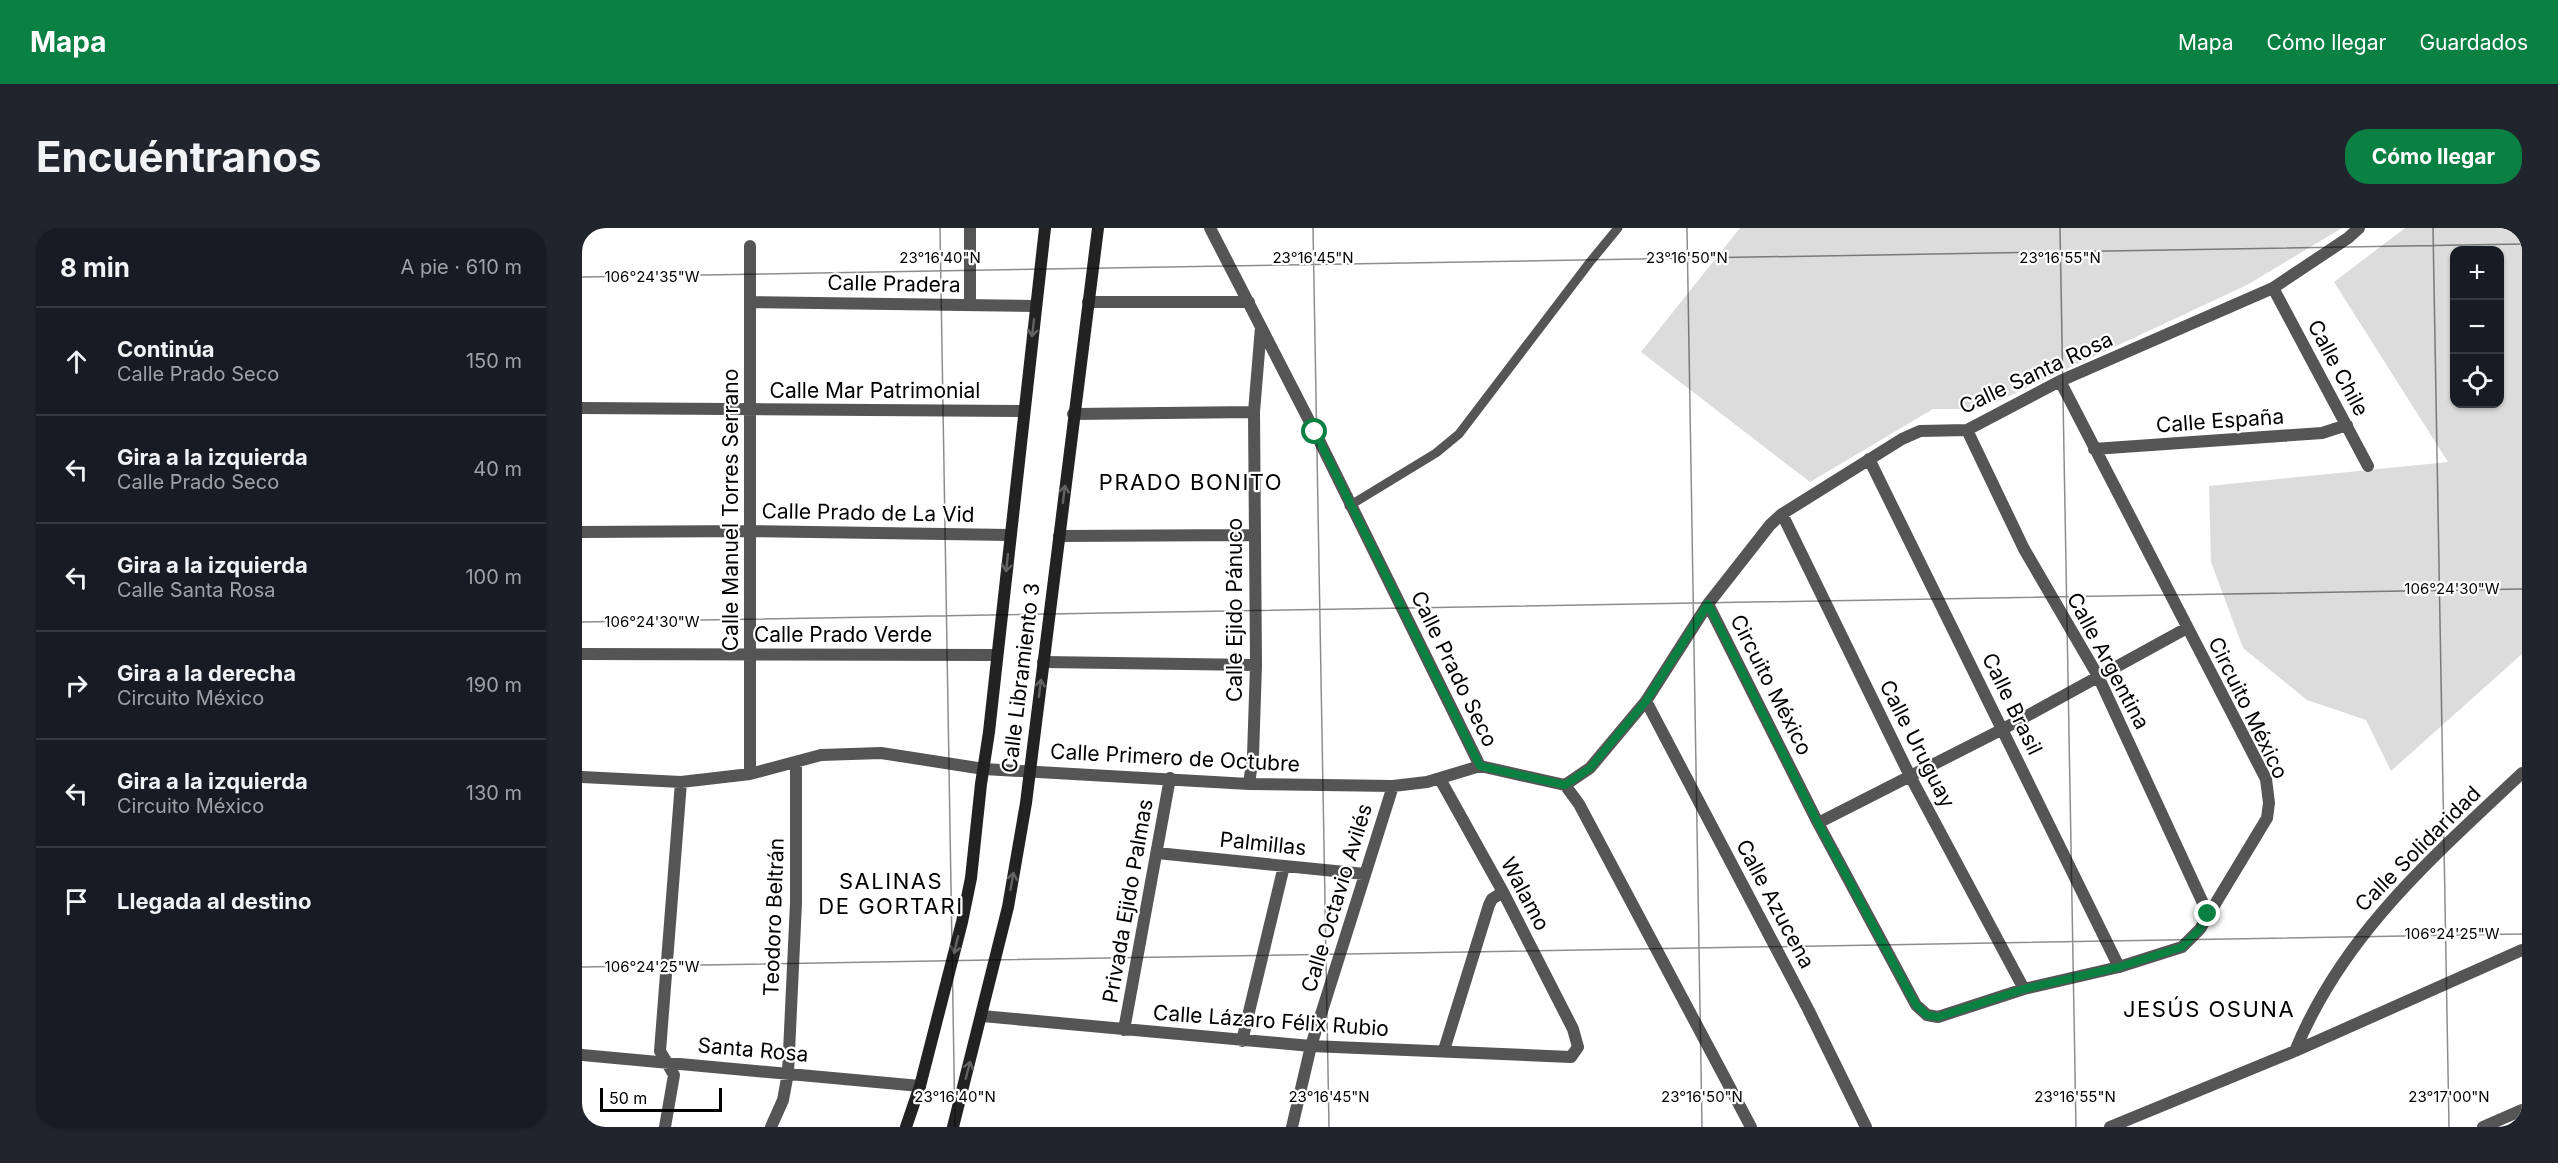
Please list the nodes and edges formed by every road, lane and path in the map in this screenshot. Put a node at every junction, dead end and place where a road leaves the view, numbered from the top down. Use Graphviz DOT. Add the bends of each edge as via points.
graph roads {
  1 [pos="970,228"];
  2 [pos="1045,228"];
  3 [pos="1098,228"];
  4 [pos="1210,228"];
  5 [pos="1618,228"];
  6 [pos="2359,228"];
  7 [pos="750,246"];
  8 [pos="2273,288"];
  9 [pos="751,302"];
  10 [pos="1088,302"];
  11 [pos="1249,302"];
  12 [pos="970,304"];
  13 [pos="1036,306"];
  14 [pos="1261,327"];
  15 [pos="2060,381"];
  16 [pos="582,408"];
  17 [pos="751,410"];
  18 [pos="1024,411"];
  19 [pos="1254,412"];
  20 [pos="1073,414"];
  21 [pos="2347,425"];
  22 [pos="1967,430"];
  23 [pos="2094,449"];
  24 [pos="1869,459"];
  25 [pos="2368,466"];
  26 [pos="1349,506"];
  27 [pos="1782,514"];
  28 [pos="751,531"];
  29 [pos="582,532"];
  30 [pos="1010,535"];
  31 [pos="1255,535"];
  32 [pos="1059,536"];
  33 [pos="1708,604"];
  34 [pos="2187,628"];
  35 [pos="582,654"];
  36 [pos="750,655"];
  37 [pos="997,655"];
  38 [pos="1043,662"];
  39 [pos="1256,665"];
  40 [pos="2098,676"];
  41 [pos="1646,701"];
  42 [pos="2003,729"];
  43 [pos="796,762"];
  44 [pos="1480,766"];
  45 [pos="984,769"];
  46 [pos="1031,770"];
  47 [pos="2522,773"];
  48 [pos="750,774"];
  49 [pos="1910,776"];
  50 [pos="582,777"];
  51 [pos="1170,778"];
  52 [pos="1440,779"];
  53 [pos="681,782"];
  54 [pos="1249,784"];
  55 [pos="1565,785"];
  56 [pos="1393,786"];
  57 [pos="1818,823"];
  58 [pos="1157,853"];
  59 [pos="1284,866"];
  60 [pos="1365,874"];
  61 [pos="1503,892"];
  62 [pos="2208,914"];
  63 [pos="2522,950"];
  64 [pos="2119,967"];
  65 [pos="2024,989"];
  66 [pos="982,1016"];
  67 [pos="1124,1030"];
  68 [pos="1242,1041"];
  69 [pos="1311,1046"];
  70 [pos="1444,1050"];
  71 [pos="2295,1051"];
  72 [pos="582,1055"];
  73 [pos="1557,1057"];
  74 [pos="667,1062"];
  75 [pos="788,1072"];
  76 [pos="920,1086"];
  77 [pos="2522,1110"];
  78 [pos="665,1127"];
  79 [pos="771,1127"];
  80 [pos="906,1127"];
  81 [pos="953,1127"];
  82 [pos="1292,1127"];
  83 [pos="1751,1127"];
  84 [pos="1866,1127"];
  85 [pos="2110,1127"];
  86 [pos="2483,1127"];
  1 -- 12 [label="street"];
  2 -- 13 [label="street, Calle Libramiento 3"];
  3 -- 10 [label="street, Calle Libramiento 3"];
  4 -- 11 [label="street, Calle Prado Seco"];
  5 -- 26 [label="lane" via="1458,434 1436,453"];
  6 -- 8 [label="street, Calle Santa Rosa"];
  7 -- 9 [label="street, Calle Manuel Torres Serrano"];
  8 -- 15 [label="street, Calle Santa Rosa"];
  8 -- 21 [label="street, Calle Chile"];
  9 -- 12 [label="street, Calle Pradera"];
  9 -- 17 [label="street, Calle Manuel Torres Serrano"];
  10 -- 11 [label="street"];
  10 -- 20 [label="street, Calle Libramiento 3"];
  11 -- 14 [label="street, Calle Prado Seco"];
  12 -- 13 [label="street, Calle Pradera"];
  13 -- 18 [label="street, Calle Libramiento 3, one-way"];
  14 -- 19 [label="street, Calle Ejido Pánuco"];
  14 -- 26 [label="street, Calle Prado Seco"];
  15 -- 22 [label="street, Calle Santa Rosa"];
  15 -- 23 [label="street, Circuito México"];
  16 -- 17 [label="street, Calle Mar Patrimonial"];
  17 -- 18 [label="street, Calle Mar Patrimonial"];
  17 -- 28 [label="street, Calle Manuel Torres Serrano"];
  18 -- 30 [label="street, Calle Libramiento 3"];
  19 -- 20 [label="street"];
  19 -- 31 [label="street, Calle Ejido Pánuco"];
  32 -- 20 [label="street, Calle Libramiento 3, one-way"];
  21 -- 23 [label="street, Calle España" via="2322,434"];
  21 -- 25 [label="street, Calle Chile"];
  22 -- 24 [label="street, Calle Santa Rosa" via="1920,431"];
  22 -- 40 [label="street, Calle Argentina" via="2024,549"];
  23 -- 34 [label="street, Circuito México"];
  24 -- 27 [label="street, Calle Santa Rosa"];
  24 -- 42 [label="street, Calle Brasil"];
  26 -- 44 [label="street, Calle Prado Seco"];
  27 -- 33 [label="street, Calle Santa Rosa" via="1757,539"];
  27 -- 49 [label="street, Calle Uruguay"];
  28 -- 29 [label="street, Calle Prado de La Vid"];
  28 -- 30 [label="street, Calle Prado de La Vid"];
  28 -- 36 [label="street, Calle Manuel Torres Serrano"];
  30 -- 37 [label="street, Calle Libramiento 3, one-way"];
  31 -- 32 [label="street"];
  31 -- 39 [label="street, Calle Ejido Pánuco"];
  32 -- 38 [label="street, Calle Libramiento 3"];
  33 -- 41 [label="street, Calle Santa Rosa"];
  33 -- 57 [label="street, Circuito México"];
  34 -- 40 [label="street"];
  34 -- 62 [label="street, Circuito México" via="2266,779 2269,793 2267,818"];
  35 -- 36 [label="street, Calle Prado Verde"];
  36 -- 37 [label="street, Calle Prado Verde"];
  36 -- 48 [label="street, Calle Manuel Torres Serrano"];
  37 -- 45 [label="street, Calle Libramiento 3"];
  38 -- 39 [label="street"];
  46 -- 38 [label="street, Calle Libramiento 3, one-way"];
  39 -- 54 [label="street, Calle Ejido Pánuco"];
  40 -- 42 [label="street"];
  40 -- 62 [label="street, Calle Argentina"];
  41 -- 55 [label="street, Calle Santa Rosa" via="1590,768"];
  41 -- 84 [label="street, Calle Azucena"];
  42 -- 49 [label="street"];
  42 -- 64 [label="street, Calle Brasil"];
  43 -- 45 [label="street, Calle Primero de Octubre" via="821,755 881,753"];
  43 -- 48 [label="street, Calle Primero de Octubre"];
  43 -- 75 [label="street, Teodoro Beltrán" via="796,903"];
  44 -- 52 [label="street, Calle Primero de Octubre"];
  44 -- 55 [label="street, Calle Prado Seco"];
  45 -- 46 [label="street, Calle Primero de Octubre"];
  45 -- 76 [label="street, Calle Libramiento 3, one-way" via="971,878"];
  46 -- 51 [label="street, Calle Primero de Octubre"];
  66 -- 46 [label="street, Calle Libramiento 3, one-way" via="1008,907"];
  47 -- 71 [label="street, Calle Solidaridad" via="2420,870 2369,926 2321,995"];
  48 -- 53 [label="street, Calle Primero de Octubre"];
  49 -- 57 [label="street"];
  49 -- 65 [label="street, Calle Uruguay"];
  50 -- 53 [label="street, Calle Primero de Octubre"];
  51 -- 54 [label="street, Calle Primero de Octubre"];
  51 -- 58 [label="street, Privada Ejido Palmas"];
  52 -- 56 [label="street, Calle Primero de Octubre"];
  52 -- 61 [label="street, Walamo"];
  53 -- 74 [label="street" via="660,1051"];
  54 -- 56 [label="street, Calle Primero de Octubre"];
  55 -- 83 [label="street" via="1579,804"];
  56 -- 60 [label="street, Calle Octavio Avilés"];
  57 -- 65 [label="street, Circuito México" via="1916,1005 1927,1015 1938,1017"];
  58 -- 59 [label="street, Palmillas"];
  58 -- 67 [label="street, Privada Ejido Palmas"];
  59 -- 60 [label="street, Palmillas"];
  59 -- 68 [label="street"];
  60 -- 69 [label="street, Calle Octavio Avilés"];
  61 -- 70 [label="street" via="1492,898 1489,905"];
  61 -- 73 [label="street, Walamo" via="1573,1029 1578,1047 1571,1057"];
  62 -- 64 [label="street, Circuito México" via="2182,947"];
  63 -- 71 [label="street"];
  64 -- 65 [label="street, Circuito México"];
  66 -- 67 [label="street, Calle Lázaro Félix Rubio"];
  81 -- 66 [label="street, Calle Libramiento 3, one-way"];
  67 -- 68 [label="street, Calle Lázaro Félix Rubio"];
  68 -- 69 [label="street, Calle Lázaro Félix Rubio"];
  69 -- 70 [label="street, Calle Lázaro Félix Rubio"];
  69 -- 82 [label="street, Calle Octavio Avilés"];
  70 -- 73 [label="street, Calle Lázaro Félix Rubio"];
  71 -- 85 [label="street"];
  72 -- 74 [label="street, Santa Rosa"];
  74 -- 75 [label="street, Santa Rosa"];
  74 -- 78 [label="street" via="674,1074"];
  75 -- 76 [label="street, Santa Rosa"];
  75 -- 79 [label="street, Teodoro Beltrán" via="783,1100"];
  76 -- 80 [label="street, Calle Libramiento 3"];
  77 -- 86 [label="street"];
}
